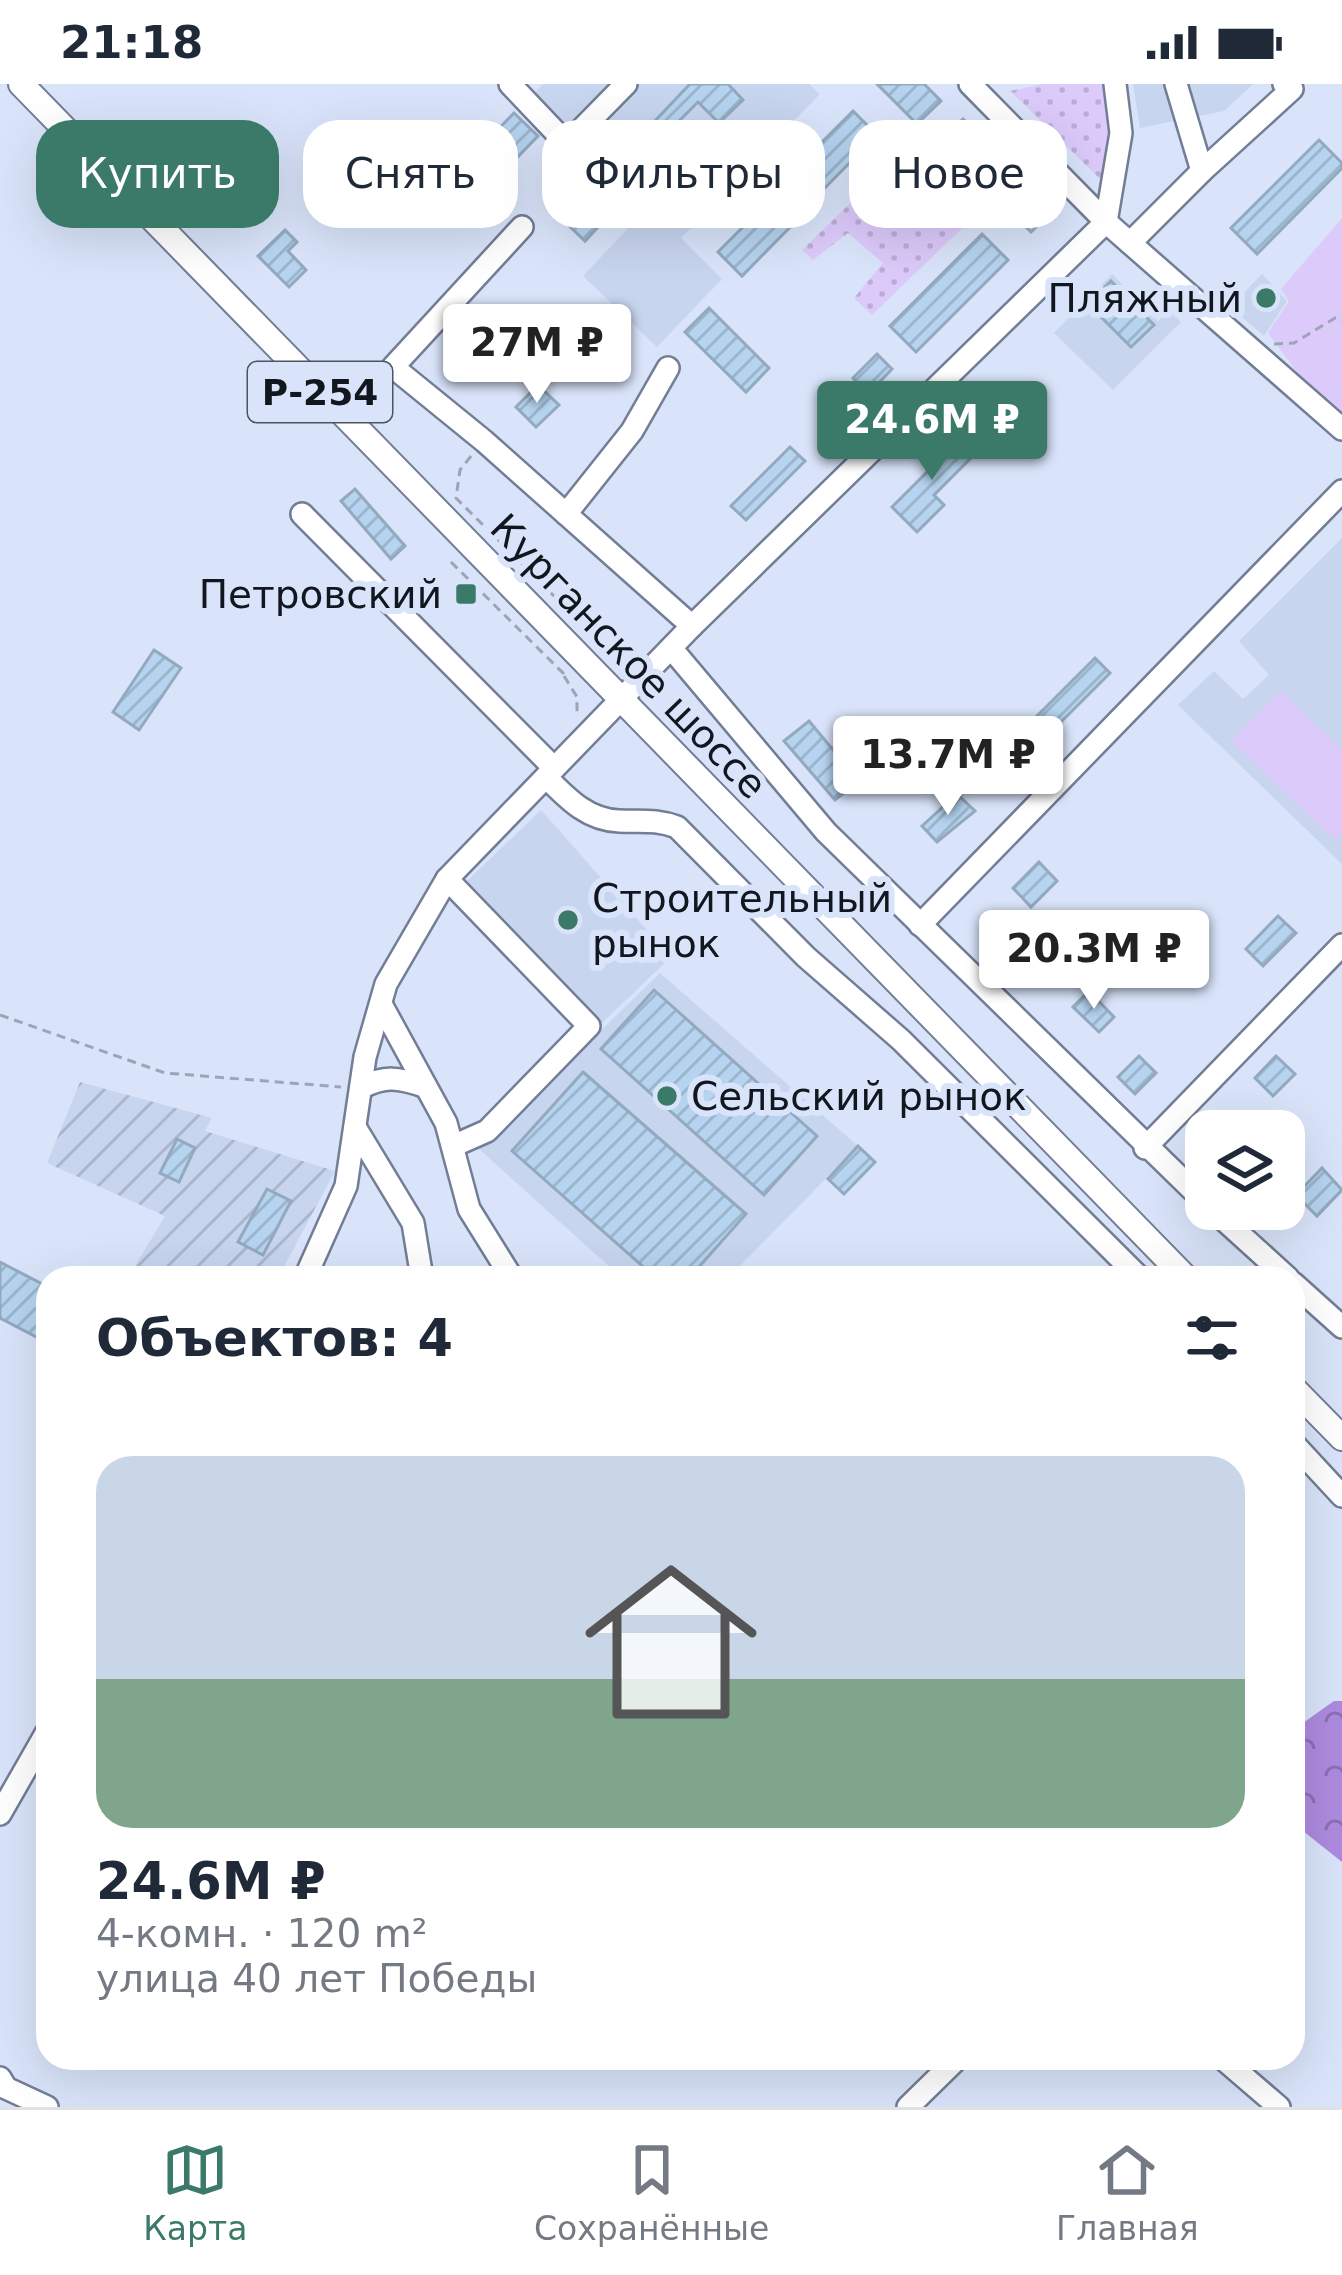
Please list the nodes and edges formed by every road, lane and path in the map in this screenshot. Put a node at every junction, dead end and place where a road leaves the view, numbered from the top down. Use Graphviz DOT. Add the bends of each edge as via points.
graph roads {
  1 [pos="21,84"];
  2 [pos="510,84"];
  3 [pos="626,84"];
  4 [pos="970,84"];
  5 [pos="1115,84"];
  6 [pos="1176,84"];
  7 [pos="1285,84"];
  8 [pos="1202,171"];
  9 [pos="1106,222"];
  10 [pos="522,227"];
  11 [pos="1130,243"];
  12 [pos="1342,320"];
  13 [pos="1242,345"];
  14 [pos="668,368"];
  15 [pos="1342,429"];
  16 [pos="484,440"];
  17 [pos="1342,491"];
  18 [pos="302,514"];
  19 [pos="566,514"];
  20 [pos="451,562"];
  21 [pos="692,626"];
  22 [pos="597,640"];
  23 [pos="671,647"];
  24 [pos="622,698"];
  25 [pos="575,747"];
  26 [pos="550,772"];
  27 [pos="447,879"];
  28 [pos="920,925"];
  29 [pos="1342,945"];
  30 [pos="381,1004"];
  31 [pos="0,1015"];
  32 [pos="424,1086"];
  33 [pos="361,1088"];
  34 [pos="355,1127"];
  35 [pos="453,1146"];
  36 [pos="1145,1148"];
  37 [pos="1185,1184"];
  38 [pos="1236,1230"];
  39 [pos="310,1266"];
  40 [pos="420,1266"];
  41 [pos="505,1266"];
  42 [pos="1129,1266"];
  43 [pos="1174,1266"];
  44 [pos="1275,1266"];
  45 [pos="1305,1293"];
  46 [pos="1342,1327"];
  47 [pos="1305,1400"];
  48 [pos="1342,1438"];
  49 [pos="1305,1456"];
  50 [pos="1342,1496"];
  51 [pos="36,1751"];
  52 [pos="0,1814"];
  53 [pos="946,2070"];
  54 [pos="1236,2070"];
  55 [pos="2,2091"];
  56 [pos="47,2107"];
  57 [pos="908,2107"];
  58 [pos="1279,2107"];
  1 -- 24 [label="main road, Курганское шоссе / Р-254"];
  2 -- 3 [label="street" via="568,144"];
  4 -- 9 [label="street"];
  5 -- 9 [label="street" via="1121,133"];
  6 -- 8 [label="street"];
  7 -- 8 [label="street" via="1292,89"];
  8 -- 11 [label="street"];
  9 -- 11 [label="street"];
  9 -- 21 [label="street"];
  10 -- 16 [label="street" via="393,368"];
  11 -- 13 [label="street"];
  12 -- 13 [label="path" via="1294,344"];
  13 -- 15 [label="street"];
  14 -- 19 [label="street" via="632,431"];
  16 -- 19 [label="street"];
  16 -- 22 [label="path" via="460,470 456,498"];
  17 -- 28 [label="street"];
  18 -- 26 [label="street"];
  19 -- 21 [label="street"];
  20 -- 25 [label="path" via="563,674 577,697"];
  21 -- 23 [label="street"];
  23 -- 24 [label="street"];
  23 -- 28 [label="street" via="826,832"];
  24 -- 25 [label="street"];
  24 -- 43 [label="main road, Курганское шоссе / Р-254"];
  25 -- 26 [label="street"];
  26 -- 27 [label="street"];
  26 -- 42 [label="street" via="587,814 677,827"];
  27 -- 30 [label="street"];
  27 -- 35 [label="street" via="589,1026 487,1131"];
  28 -- 36 [label="street"];
  29 -- 36 [label="street"];
  30 -- 32 [label="street"];
  30 -- 33 [label="street"];
  31 -- 33 [label="path" via="165,1073"];
  32 -- 33 [label="street" via="397,1077"];
  32 -- 35 [label="street"];
  33 -- 34 [label="street"];
  34 -- 39 [label="street" via="346,1186"];
  34 -- 40 [label="street" via="413,1223"];
  35 -- 41 [label="street" via="469,1209"];
  36 -- 37 [label="street"];
  38 -- 44 [label="street"];
  45 -- 46 [label="street"];
  47 -- 48 [label="main road"];
  49 -- 50 [label="street"];
  51 -- 52 [label="street"];
  53 -- 57 [label="street"];
  54 -- 58 [label="street"];
  55 -- 56 [label="street"];
}
